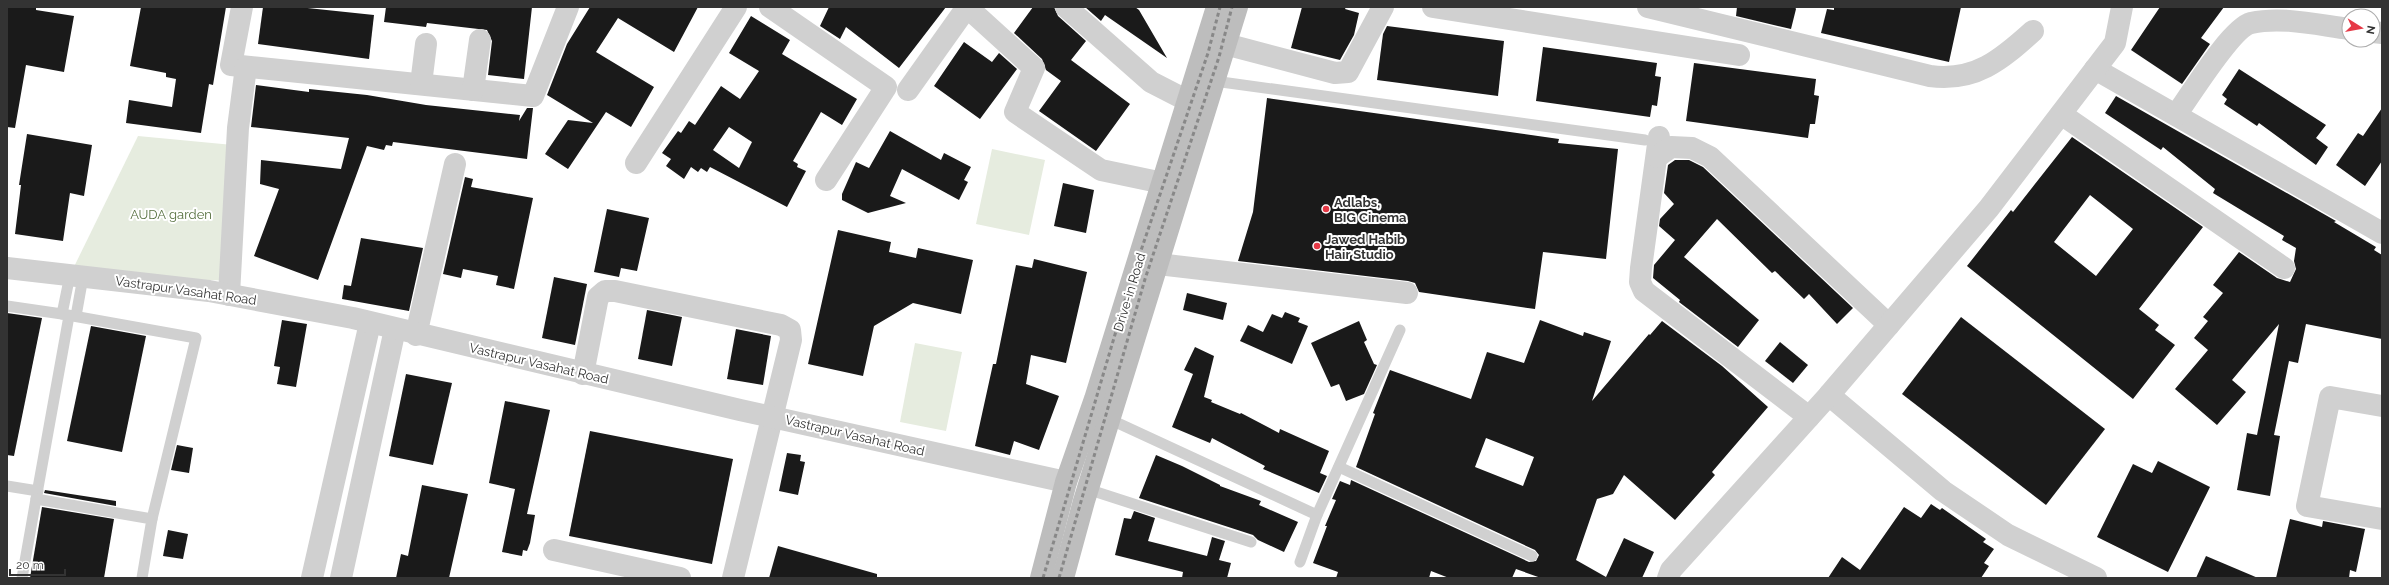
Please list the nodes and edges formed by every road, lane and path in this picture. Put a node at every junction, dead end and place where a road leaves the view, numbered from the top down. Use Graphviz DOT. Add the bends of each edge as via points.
graph roads {
  1 [pos="242,7"];
  2 [pos="568,7"];
  3 [pos="736,7"];
  4 [pos="770,7"];
  5 [pos="967,7"];
  6 [pos="1066,7"];
  7 [pos="1383,7"];
  8 [pos="1433,7"];
  9 [pos="1648,7"];
  10 [pos="2122,7"];
  11 [pos="1220,12"];
  12 [pos="2341,28"];
  13 [pos="2033,31"];
  14 [pos="480,40"];
  15 [pos="426,44"];
  16 [pos="1225,44"];
  17 [pos="1739,55"];
  18 [pos="246,66"];
  19 [pos="2095,69"];
  20 [pos="1214,81"];
  21 [pos="421,84"];
  22 [pos="473,90"];
  23 [pos="908,90"];
  24 [pos="1188,101"];
  25 [pos="2061,114"];
  26 [pos="2176,115"];
  27 [pos="1654,145"];
  28 [pos="636,163"];
  29 [pos="455,164"];
  30 [pos="826,180"];
  31 [pos="1163,183"];
  32 [pos="2382,233"];
  33 [pos="1158,264"];
  34 [pos="7,268"];
  35 [pos="2284,268"];
  36 [pos="76,276"];
  37 [pos="1407,293"];
  38 [pos="229,295"];
  39 [pos="7,306"];
  40 [pos="69,315"];
  41 [pos="370,323"];
  42 [pos="1889,325"];
  43 [pos="395,329"];
  44 [pos="1400,330"];
  45 [pos="416,335"];
  46 [pos="583,374"];
  47 [pos="1829,395"];
  48 [pos="2382,406"];
  49 [pos="773,417"];
  50 [pos="1809,417"];
  51 [pos="1109,419"];
  52 [pos="1339,467"];
  53 [pos="1066,482"];
  54 [pos="7,486"];
  55 [pos="1088,490"];
  56 [pos="37,495"];
  57 [pos="1317,515"];
  58 [pos="152,519"];
  59 [pos="2382,519"];
  60 [pos="1251,542"];
  61 [pos="554,550"];
  62 [pos="1532,556"];
  63 [pos="1300,562"];
  64 [pos="22,578"];
  65 [pos="142,578"];
  66 [pos="312,578"];
  67 [pos="341,578"];
  68 [pos="680,578"];
  69 [pos="733,578"];
  70 [pos="1041,578"];
  71 [pos="1063,578"];
  72 [pos="1668,578"];
  73 [pos="2096,578"];
  1 -- 18 [label="street" via="231,65"];
  2 -- 22 [label="street" via="533,96"];
  3 -- 28 [label="street"];
  4 -- 30 [label="street" via="886,87"];
  5 -- 23 [label="street"];
  5 -- 31 [label="street" via="1034,68 1014,112 1101,170"];
  6 -- 24 [label="street" via="1151,82"];
  7 -- 16 [label="street" via="1348,72 1335,73"];
  8 -- 17 [label="street"];
  9 -- 13 [label="street" via="1948,79 1969,75 2002,58"];
  10 -- 19 [label="street" via="2115,43"];
  11 -- 16 [label="main road, Drive-in Road"];
  11 -- 24 [label="main road, Drive-in Road"];
  12 -- 26 [label="street" via="2287,21 2250,23 2232,35"];
  14 -- 22 [label="street"];
  15 -- 21 [label="street"];
  16 -- 20 [label="main road, Drive-in Road"];
  18 -- 21 [label="street"];
  18 -- 38 [label="street" via="238,128"];
  19 -- 25 [label="street"];
  19 -- 26 [label="street"];
  20 -- 27 [label="lane"];
  20 -- 33 [label="main road, Drive-in Road"];
  21 -- 22 [label="street"];
  24 -- 31 [label="main road, Drive-in Road"];
  25 -- 35 [label="street"];
  25 -- 42 [label="street" via="1989,208"];
  26 -- 32 [label="street"];
  27 -- 42 [label="street" via="1692,148 1710,157"];
  27 -- 50 [label="street" via="1640,268 1640,282 1644,291"];
  29 -- 45 [label="street"];
  31 -- 53 [label="main road, Drive-in Road"];
  33 -- 37 [label="street"];
  33 -- 51 [label="main road, Drive-in Road"];
  34 -- 36 [label="street, Vastrapur Vasahat Road"];
  36 -- 38 [label="street, Vastrapur Vasahat Road"];
  36 -- 40 [label="lane"];
  38 -- 41 [label="street, Vastrapur Vasahat Road"];
  39 -- 40 [label="lane"];
  40 -- 56 [label="lane"];
  40 -- 58 [label="lane" via="196,338"];
  41 -- 43 [label="street, Vastrapur Vasahat Road"];
  41 -- 66 [label="street"];
  42 -- 47 [label="street"];
  43 -- 45 [label="street, Vastrapur Vasahat Road"];
  43 -- 67 [label="street"];
  44 -- 52 [label="lane"];
  45 -- 46 [label="street, Vastrapur Vasahat Road"];
  46 -- 49 [label="street, Vastrapur Vasahat Road"];
  46 -- 49 [label="street" via="598,297 605,291 781,325 790,330 791,340"];
  47 -- 50 [label="street"];
  47 -- 73 [label="street" via="1943,491 2001,531"];
  48 -- 59 [label="street" via="2330,397 2307,506"];
  49 -- 53 [label="street, Vastrapur Vasahat Road"];
  49 -- 69 [label="street"];
  50 -- 72 [label="street" via="1671,570"];
  51 -- 55 [label="main road, Drive-in Road"];
  51 -- 57 [label="lane"];
  52 -- 57 [label="lane"];
  52 -- 62 [label="lane"];
  53 -- 55 [label="lane"];
  53 -- 70 [label="main road, Drive-in Road"];
  54 -- 56 [label="lane"];
  55 -- 60 [label="lane"];
  55 -- 71 [label="main road, Drive-in Road"];
  56 -- 58 [label="lane"];
  56 -- 64 [label="lane"];
  57 -- 63 [label="lane"];
  58 -- 65 [label="lane"];
  61 -- 68 [label="street"];
}
